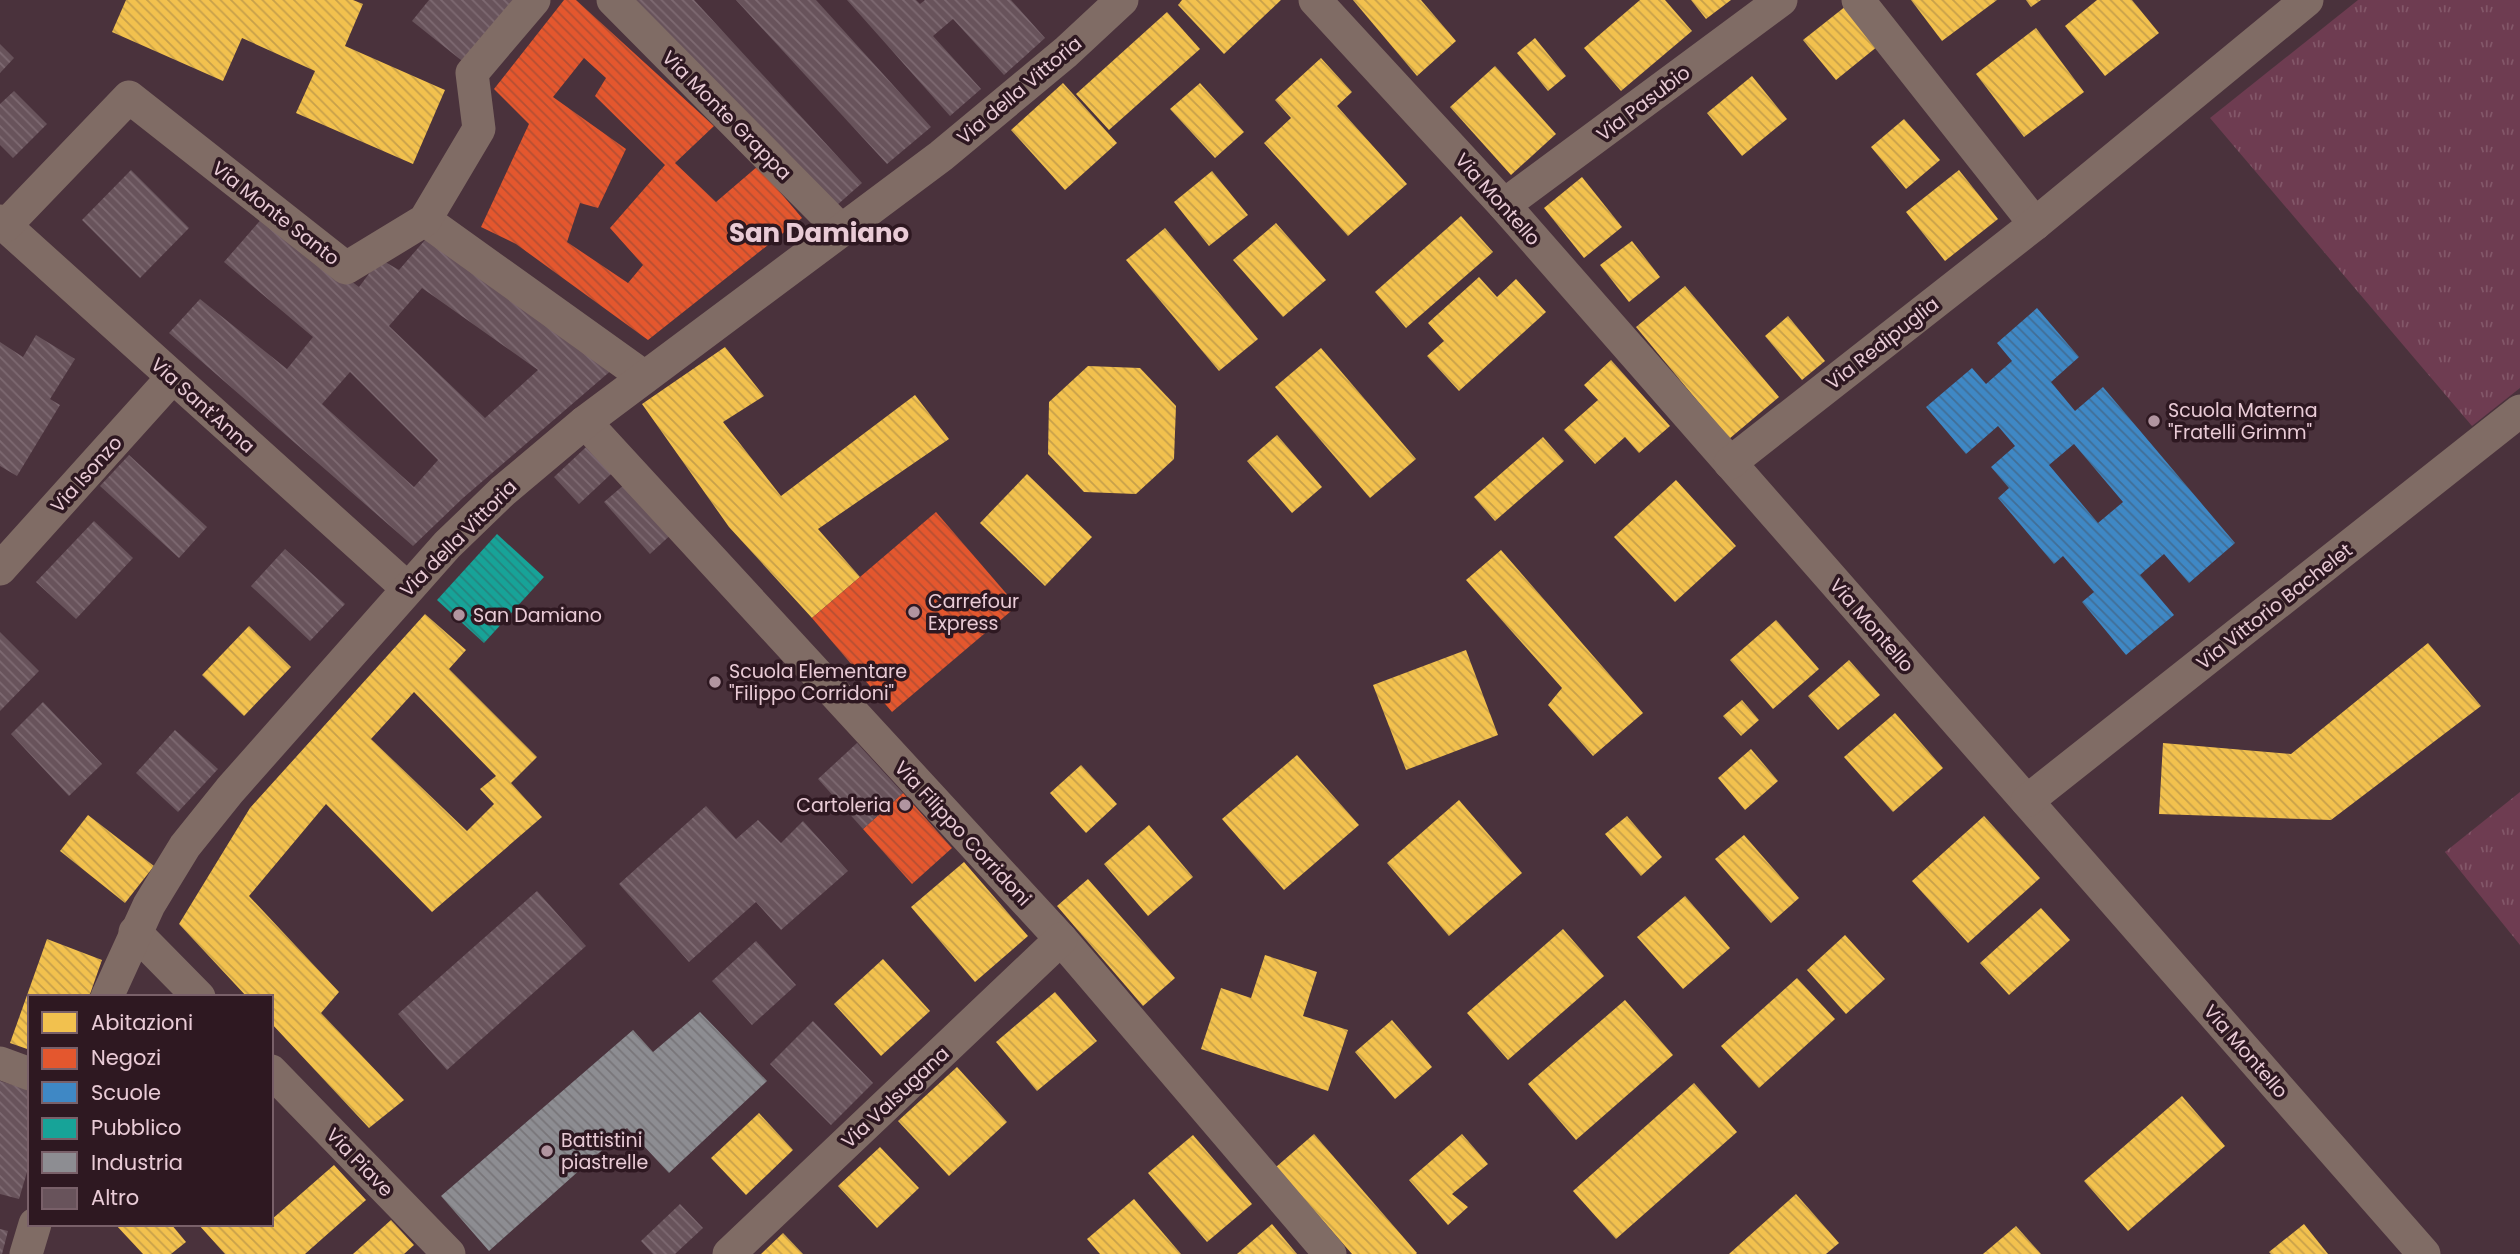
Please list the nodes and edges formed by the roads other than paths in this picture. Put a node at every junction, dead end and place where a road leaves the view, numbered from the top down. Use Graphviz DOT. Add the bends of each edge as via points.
graph roads {
  1 [pos="534,0"];
  2 [pos="613,0"];
  3 [pos="1122,0"];
  4 [pos="1315,0"];
  5 [pos="1781,0"];
  6 [pos="1858,0"];
  7 [pos="2307,0"];
  8 [pos="1504,205"];
  9 [pos="425,220"];
  10 [pos="2,223"];
  11 [pos="2035,224"];
  12 [pos="841,230"];
  13 [pos="643,376"];
  14 [pos="172,378"];
  15 [pos="2520,411"];
  16 [pos="585,422"];
  17 [pos="1730,463"];
  18 [pos="0,569"];
  19 [pos="407,588"];
  20 [pos="2027,801"];
  21 [pos="135,932"];
  22 [pos="1061,939"];
  23 [pos="108,995"];
  24 [pos="197,995"];
  25 [pos="0,1063"];
  26 [pos="28,1073"];
  27 [pos="273,1073"];
  28 [pos="33,1226"];
  29 [pos="26,1254"];
  30 [pos="449,1254"];
  31 [pos="729,1254"];
  32 [pos="1330,1254"];
  33 [pos="2424,1254"];
  1 -- 9 [label="street" via="472,73 479,129"];
  2 -- 12 [label="street, Via Monte Grappa"];
  3 -- 12 [label="street, Via della Vittoria" via="923,185"];
  4 -- 8 [label="street, Via Montello"];
  5 -- 8 [label="street, Via Pasubio"];
  6 -- 11 [label="street"];
  7 -- 11 [label="street, Via Redipuglia"];
  8 -- 17 [label="street, Via Montello"];
  9 -- 10 [label="street, Via Monte Santo" via="345,268 129,97"];
  9 -- 13 [label="street"];
  10 -- 14 [label="street, Via Sant'Anna"];
  11 -- 17 [label="street, Via Redipuglia"];
  12 -- 13 [label="street, Via della Vittoria"];
  13 -- 16 [label="street, Via della Vittoria"];
  14 -- 18 [label="street, Via Isonzo"];
  14 -- 19 [label="street, Via Sant'Anna"];
  15 -- 20 [label="street, Via Vittorio Bachelet"];
  16 -- 19 [label="street, Via della Vittoria" via="503,491"];
  16 -- 22 [label="street, Via Filippo Corridoni"];
  17 -- 20 [label="street, Via Montello"];
  19 -- 21 [label="street, Via della Vittoria" via="185,846"];
  20 -- 33 [label="street, Via Montello"];
  21 -- 23 [label="street, Via della Vittoria"];
  21 -- 24 [label="street"];
  22 -- 31 [label="street, Via Valsugana"];
  22 -- 32 [label="street, Via Filippo Corridoni"];
  25 -- 26 [label="street"];
  27 -- 30 [label="street, Via Piave"];
  28 -- 29 [label="street"];
}
